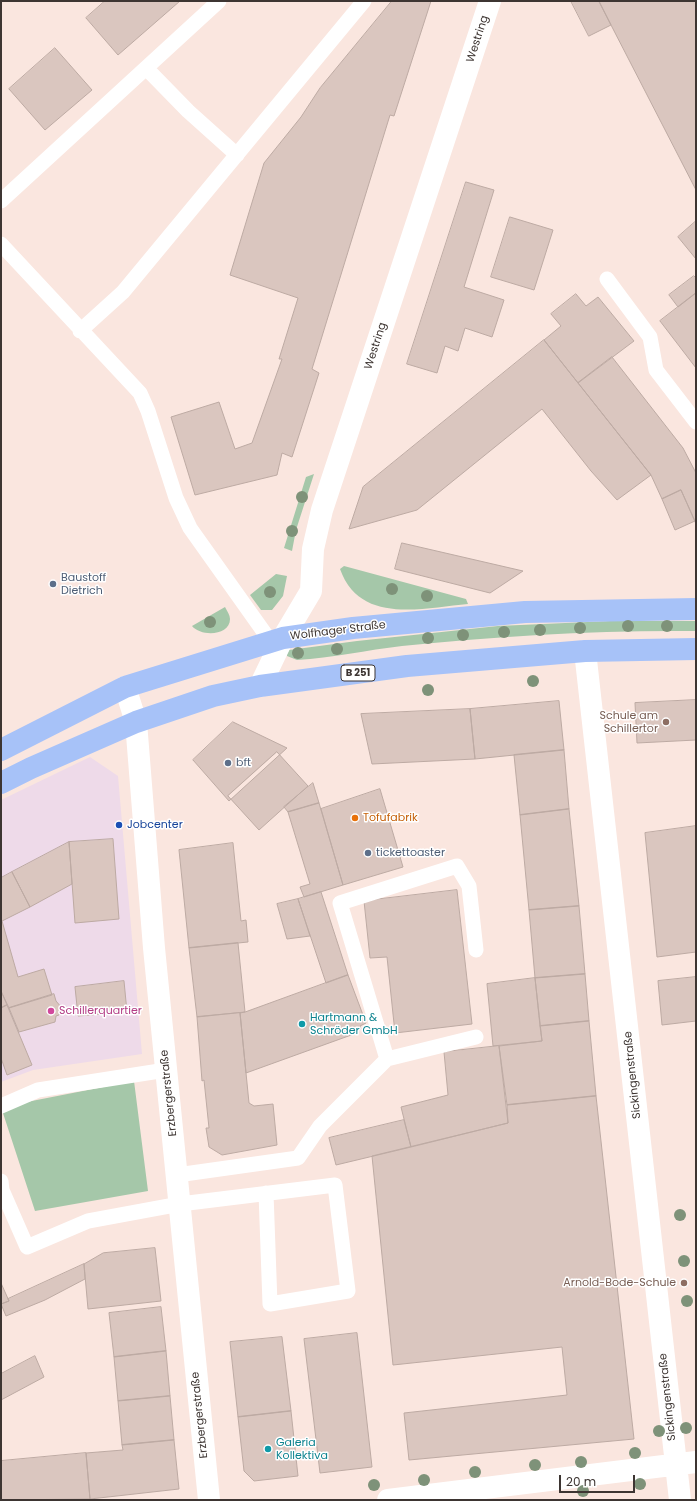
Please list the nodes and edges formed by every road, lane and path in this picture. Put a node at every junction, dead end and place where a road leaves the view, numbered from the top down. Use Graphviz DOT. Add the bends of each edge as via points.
graph roads {
  1 [pos="219,1"];
  2 [pos="364,1"];
  3 [pos="490,1"];
  4 [pos="146,68"];
  5 [pos="237,155"];
  6 [pos="1,201"];
  7 [pos="1,244"];
  8 [pos="607,279"];
  9 [pos="80,330"];
  10 [pos="696,422"];
  11 [pos="696,609"];
  12 [pos="277,640"];
  13 [pos="696,649"];
  14 [pos="585,651"];
  15 [pos="260,686"];
  16 [pos="125,687"];
  17 [pos="136,722"];
  18 [pos="1,750"];
  19 [pos="1,783"];
  20 [pos="476,950"];
  21 [pos="476,1038"];
  22 [pos="388,1059"];
  23 [pos="166,1070"];
  24 [pos="1,1106"];
  25 [pos="177,1175"];
  26 [pos="1,1181"];
  27 [pos="266,1193"];
  28 [pos="180,1204"];
  29 [pos="686,1464"];
  30 [pos="209,1500"];
  31 [pos="388,1500"];
  32 [pos="680,1500"];
  1 -- 4 [label="lane"];
  2 -- 5 [label="lane"];
  3 -- 12 [label="street, Westring" via="322,510 313,549 311,590"];
  4 -- 5 [label="lane" via="188,111"];
  4 -- 6 [label="lane"];
  5 -- 9 [label="lane" via="123,292"];
  7 -- 9 [label="lane"];
  8 -- 10 [label="lane" via="650,337 656,370"];
  9 -- 12 [label="lane" via="140,393 176,498 190,528"];
  11 -- 12 [label="main road, Wolfhager Straße" via="525,612 353,628"];
  12 -- 15 [label="street, Westring"];
  12 -- 16 [label="main road, Wolfhager Straße"];
  13 -- 14 [label="main road, B 251"];
  14 -- 15 [label="main road, B 251" via="407,666"];
  14 -- 29 [label="street, Sickingenstraße"];
  15 -- 17 [label="main road, B 251" via="213,696"];
  16 -- 17 [label="street, Erzbergerstraße"];
  16 -- 18 [label="main road, Wolfhager Straße"];
  17 -- 19 [label="main road, B 251"];
  17 -- 23 [label="street, Erzbergerstraße"];
  20 -- 22 [label="lane" via="469,886 457,866 340,903"];
  21 -- 22 [label="lane"];
  22 -- 25 [label="lane" via="320,1126 298,1158"];
  23 -- 24 [label="lane" via="38,1090"];
  23 -- 25 [label="street, Erzbergerstraße"];
  25 -- 28 [label="street, Erzbergerstraße"];
  26 -- 28 [label="lane" via="2,1190 27,1247 88,1221"];
  27 -- 27 [label="lane" via="335,1185 348,1291 270,1304"];
  27 -- 28 [label="lane"];
  28 -- 30 [label="street, Erzbergerstraße"];
  29 -- 31 [label="street"];
  29 -- 32 [label="street, Sickingenstraße"];
}
